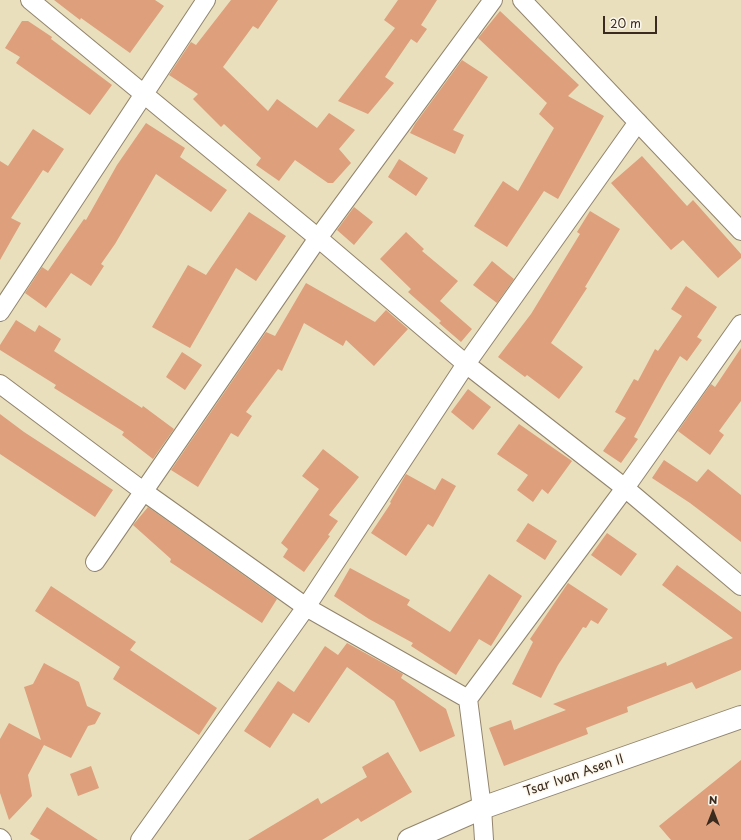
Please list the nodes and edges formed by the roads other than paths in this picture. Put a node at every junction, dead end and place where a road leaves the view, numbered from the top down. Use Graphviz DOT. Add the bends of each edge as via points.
graph roads {
  1 [pos="30,0"];
  2 [pos="206,0"];
  3 [pos="493,0"];
  4 [pos="522,0"];
  5 [pos="143,94"];
  6 [pos="638,122"];
  7 [pos="741,231"];
  8 [pos="318,238"];
  9 [pos="0,312"];
  10 [pos="741,324"];
  11 [pos="466,364"];
  12 [pos="0,384"];
  13 [pos="625,488"];
  14 [pos="143,491"];
  15 [pos="95,562"];
  16 [pos="741,586"];
  17 [pos="306,607"];
  18 [pos="468,699"];
  19 [pos="741,717"];
  20 [pos="482,808"];
  21 [pos="140,840"];
  22 [pos="409,840"];
  23 [pos="484,840"];
  1 -- 5 [label="street"];
  2 -- 5 [label="street"];
  3 -- 8 [label="street"];
  4 -- 6 [label="street"];
  5 -- 8 [label="street"];
  5 -- 9 [label="street"];
  6 -- 7 [label="street"];
  6 -- 11 [label="street"];
  8 -- 11 [label="street"];
  8 -- 14 [label="street"];
  10 -- 13 [label="street"];
  11 -- 13 [label="street"];
  11 -- 17 [label="street"];
  12 -- 14 [label="street"];
  13 -- 16 [label="street"];
  13 -- 18 [label="street"];
  14 -- 15 [label="street"];
  14 -- 17 [label="street"];
  17 -- 18 [label="street"];
  17 -- 21 [label="street"];
  18 -- 20 [label="street"];
  19 -- 20 [label="street, Tsar Ivan Asen II"];
  20 -- 22 [label="street, Tsar Ivan Asen II"];
  20 -- 23 [label="street"];
}
